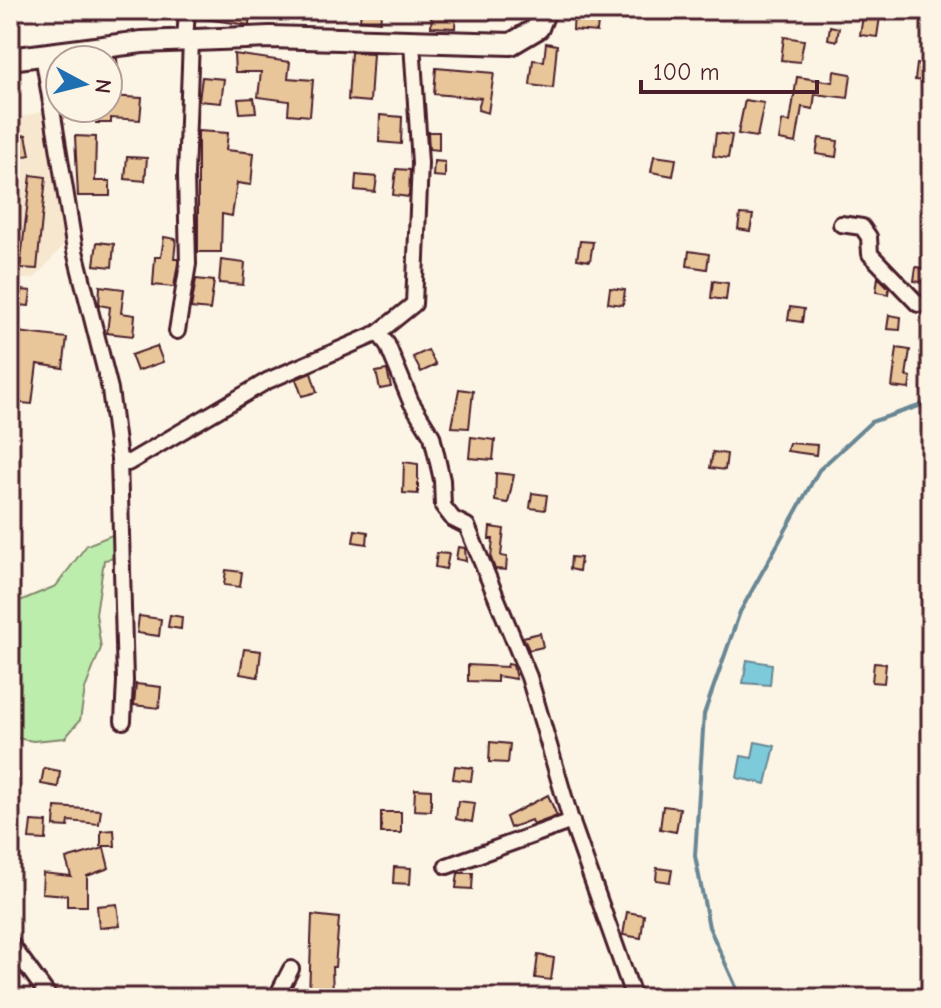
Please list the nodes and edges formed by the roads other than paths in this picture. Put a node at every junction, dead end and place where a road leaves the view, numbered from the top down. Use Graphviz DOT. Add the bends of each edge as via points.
graph roads {
  1 [pos="187,10"];
  2 [pos="545,10"];
  3 [pos="188,40"];
  4 [pos="412,43"];
  5 [pos="43,54"];
  6 [pos="10,59"];
  7 [pos="841,224"];
  8 [pos="931,304"];
  9 [pos="177,331"];
  10 [pos="378,333"];
  11 [pos="119,459"];
  12 [pos="123,721"];
  13 [pos="572,821"];
  14 [pos="447,866"];
  15 [pos="10,943"];
  16 [pos="291,969"];
  17 [pos="50,998"];
  18 [pos="276,998"];
  19 [pos="634,998"];
  1 -- 3 [label="street"];
  2 -- 4 [label="main road" via="538,28 511,44"];
  3 -- 4 [label="main road" via="270,37"];
  3 -- 5 [label="main road"];
  3 -- 9 [label="street" via="188,264"];
  4 -- 10 [label="street" via="420,163 414,304"];
  5 -- 6 [label="main road"];
  5 -- 11 [label="street" via="75,251 110,389"];
  7 -- 8 [label="street" via="862,227 870,254 918,304"];
  10 -- 11 [label="street" via="267,381 128,463"];
  10 -- 13 [label="street" via="432,436 443,506 467,526 529,677"];
  11 -- 12 [label="street"];
  13 -- 14 [label="street"];
  13 -- 19 [label="street"];
  15 -- 17 [label="street"];
  16 -- 18 [label="street"];
}
